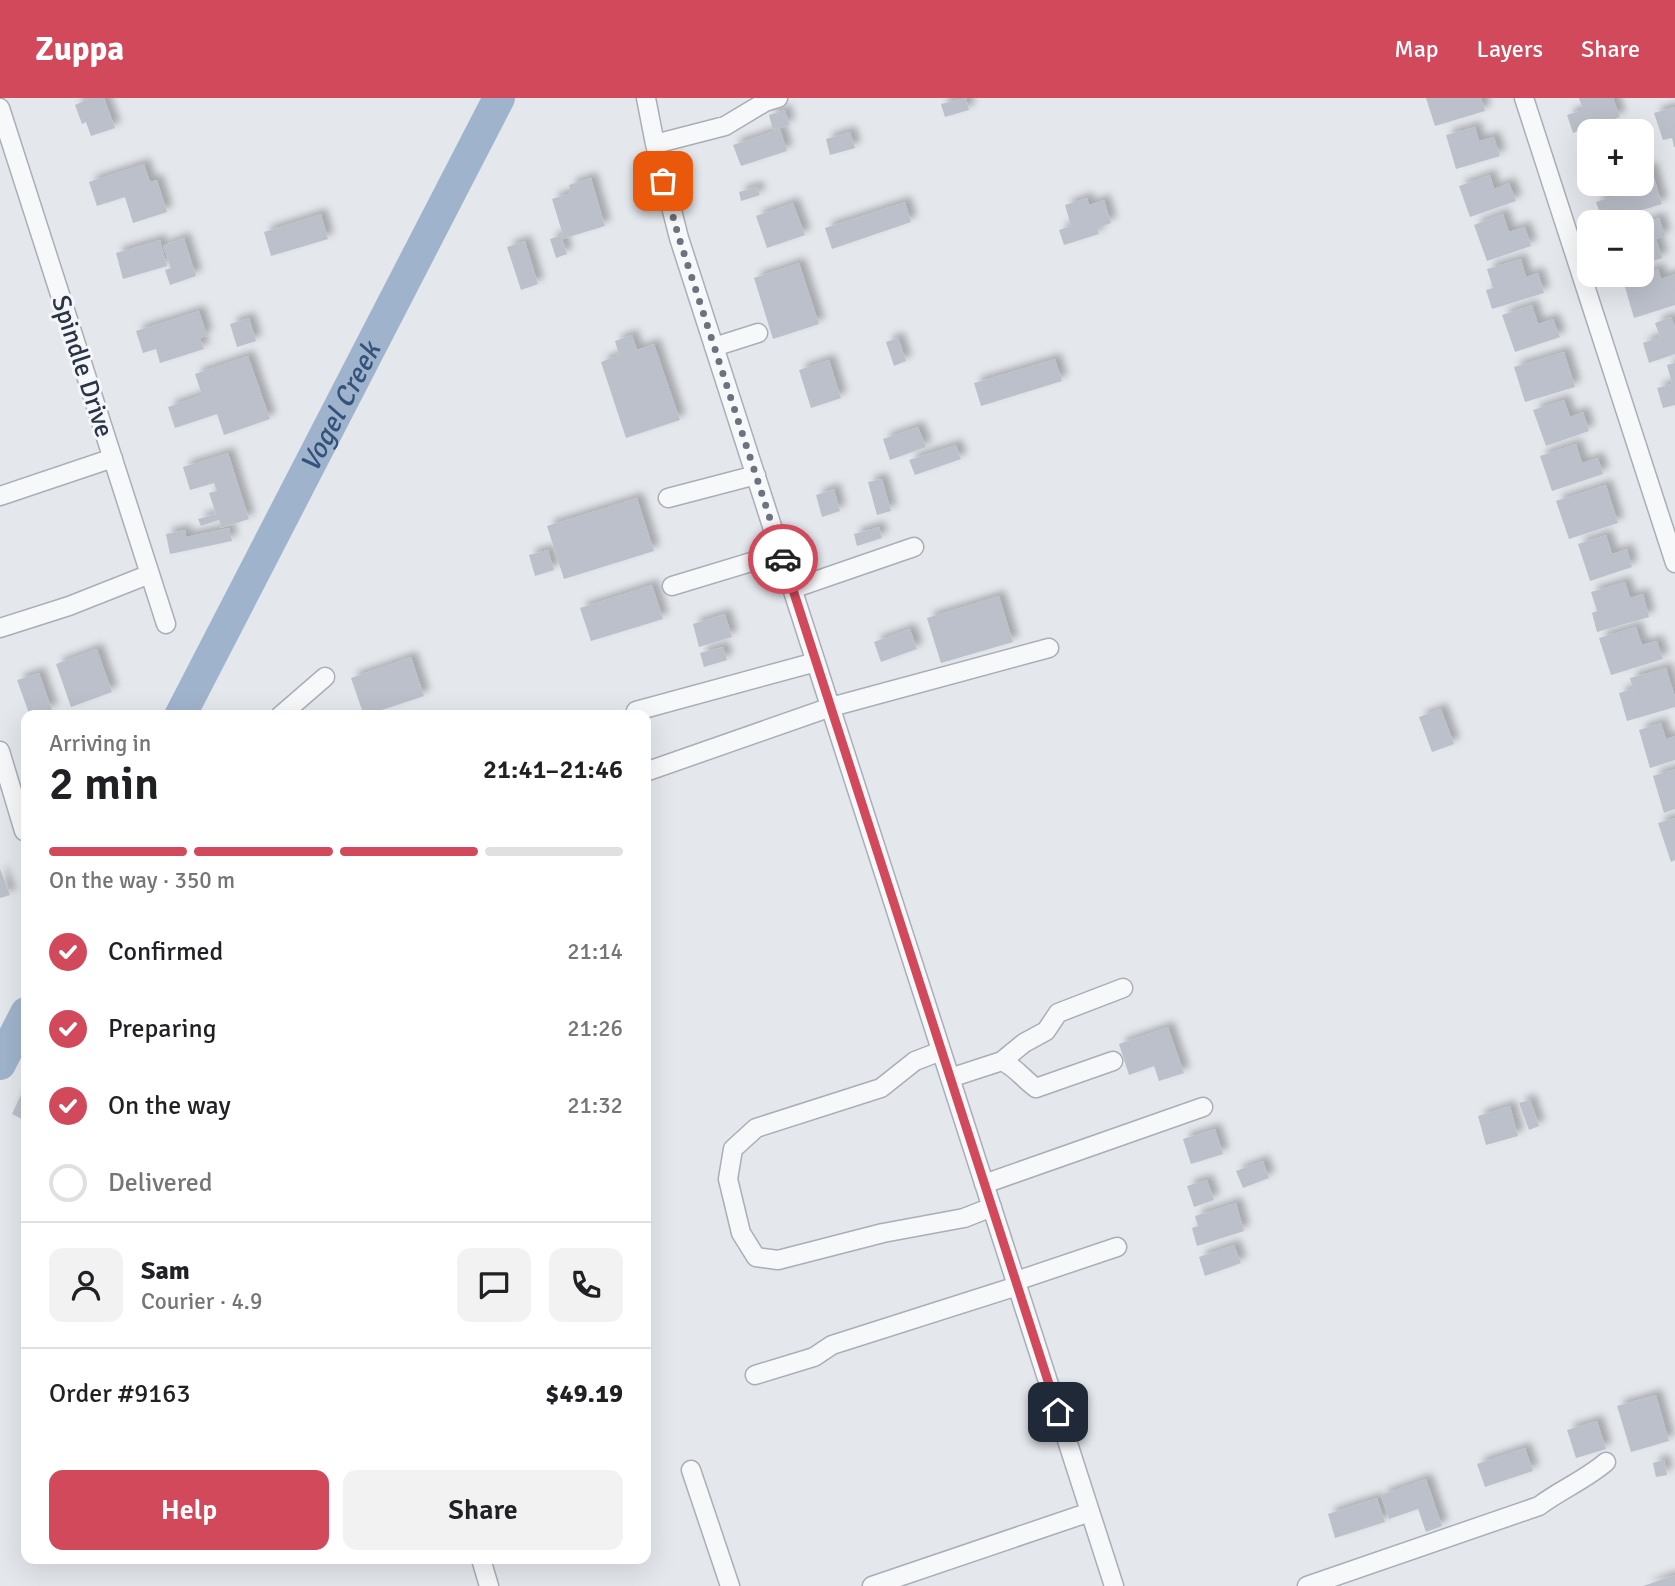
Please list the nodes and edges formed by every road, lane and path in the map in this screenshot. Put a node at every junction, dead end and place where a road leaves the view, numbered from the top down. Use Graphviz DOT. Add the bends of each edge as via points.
graph roads {
  1 [pos="646,98"];
  2 [pos="778,98"];
  3 [pos="1524,98"];
  4 [pos="0,108"];
  5 [pos="655,144"];
  6 [pos="758,333"];
  7 [pos="714,347"];
  8 [pos="113,458"];
  9 [pos="756,475"];
  10 [pos="0,496"];
  11 [pos="668,498"];
  12 [pos="914,547"];
  13 [pos="781,553"];
  14 [pos="1675,563"];
  15 [pos="150,574"];
  16 [pos="672,586"];
  17 [pos="792,589"];
  18 [pos="166,624"];
  19 [pos="0,628"];
  20 [pos="1049,648"];
  21 [pos="816,662"];
  22 [pos="325,677"];
  23 [pos="831,707"];
  24 [pos="287,710"];
  25 [pos="640,710"];
  26 [pos="0,751"];
  27 [pos="651,770"];
  28 [pos="21,821"];
  29 [pos="1123,988"];
  30 [pos="941,1051"];
  31 [pos="1002,1061"];
  32 [pos="1113,1061"];
  33 [pos="950,1078"];
  34 [pos="1203,1107"];
  35 [pos="984,1184"];
  36 [pos="992,1207"];
  37 [pos="1117,1247"];
  38 [pos="1017,1284"];
  39 [pos="755,1376"];
  40 [pos="1606,1462"];
  41 [pos="691,1470"];
  42 [pos="1090,1512"];
  43 [pos="482,1564"];
  44 [pos="489,1586"];
  45 [pos="730,1586"];
  46 [pos="872,1586"];
  47 [pos="1114,1586"];
  48 [pos="1307,1586"];
  1 -- 5 [label="street"];
  2 -- 5 [label="street" via="725,126"];
  3 -- 14 [label="street"];
  4 -- 8 [label="street, Spindle Drive"];
  5 -- 7 [label="street"];
  6 -- 7 [label="street"];
  7 -- 9 [label="street"];
  8 -- 10 [label="street"];
  8 -- 15 [label="street, Spindle Drive"];
  9 -- 11 [label="street"];
  9 -- 13 [label="street"];
  12 -- 17 [label="street"];
  13 -- 16 [label="street"];
  13 -- 17 [label="street"];
  15 -- 18 [label="street, Spindle Drive"];
  15 -- 19 [label="street"];
  17 -- 21 [label="street"];
  20 -- 23 [label="street"];
  21 -- 23 [label="street"];
  21 -- 25 [label="street"];
  22 -- 24 [label="street"];
  23 -- 27 [label="street"];
  23 -- 30 [label="street"];
  26 -- 28 [label="street"];
  29 -- 31 [label="street" via="1058,1013 1046,1031"];
  30 -- 33 [label="street"];
  30 -- 36 [label="street" via="915,1061 881,1088 756,1128 733,1149 728,1179 741,1233 757,1257 778,1260 964,1218"];
  31 -- 32 [label="street" via="1017,1068 1036,1088"];
  31 -- 33 [label="street"];
  33 -- 35 [label="street"];
  34 -- 35 [label="street"];
  35 -- 36 [label="street"];
  36 -- 38 [label="street"];
  37 -- 38 [label="street"];
  38 -- 39 [label="street" via="832,1345 814,1357"];
  38 -- 42 [label="street"];
  40 -- 48 [label="street" via="1539,1506"];
  41 -- 45 [label="street"];
  42 -- 46 [label="street"];
  42 -- 47 [label="street"];
  43 -- 44 [label="street"];
}
